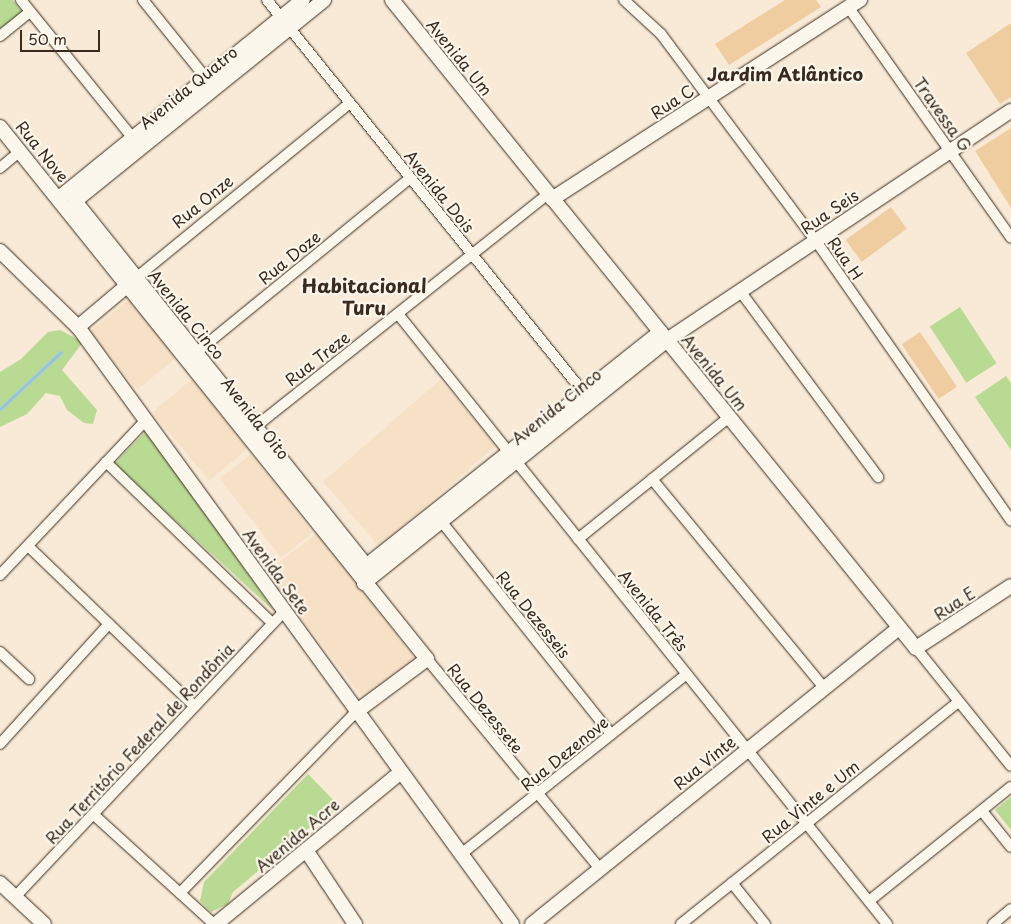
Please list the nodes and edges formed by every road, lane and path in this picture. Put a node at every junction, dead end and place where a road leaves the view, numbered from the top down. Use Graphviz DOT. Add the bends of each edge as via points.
graph roads {
  1 [pos="21,0"];
  2 [pos="143,0"];
  3 [pos="267,0"];
  4 [pos="303,0"];
  5 [pos="324,0"];
  6 [pos="392,0"];
  7 [pos="624,0"];
  8 [pos="854,4"];
  9 [pos="30,12"];
  10 [pos="285,23"];
  11 [pos="0,36"];
  12 [pos="210,84"];
  13 [pos="708,98"];
  14 [pos="350,103"];
  15 [pos="1011,111"];
  16 [pos="0,127"];
  17 [pos="137,143"];
  18 [pos="20,151"];
  19 [pos="951,151"];
  20 [pos="0,168"];
  21 [pos="410,178"];
  22 [pos="550,197"];
  23 [pos="59,198"];
  24 [pos="75,201"];
  25 [pos="1011,238"];
  26 [pos="816,241"];
  27 [pos="0,251"];
  28 [pos="472,254"];
  29 [pos="132,282"];
  30 [pos="740,291"];
  31 [pos="398,314"];
  32 [pos="78,327"];
  33 [pos="663,336"];
  34 [pos="192,356"];
  35 [pos="587,397"];
  36 [pos="728,418"];
  37 [pos="147,420"];
  38 [pos="250,430"];
  39 [pos="512,457"];
  40 [pos="106,462"];
  41 [pos="878,477"];
  42 [pos="652,480"];
  43 [pos="437,516"];
  44 [pos="1011,520"];
  45 [pos="578,539"];
  46 [pos="28,546"];
  47 [pos="366,566"];
  48 [pos="0,575"];
  49 [pos="364,583"];
  50 [pos="1011,586"];
  51 [pos="285,610"];
  52 [pos="272,623"];
  53 [pos="109,624"];
  54 [pos="899,628"];
  55 [pos="916,648"];
  56 [pos="0,652"];
  57 [pos="426,659"];
  58 [pos="687,674"];
  59 [pos="29,679"];
  60 [pos="824,688"];
  61 [pos="958,702"];
  62 [pos="194,706"];
  63 [pos="356,712"];
  64 [pos="611,734"];
  65 [pos="0,744"];
  66 [pos="748,750"];
  67 [pos="1011,766"];
  68 [pos="400,773"];
  69 [pos="1011,787"];
  70 [pos="537,794"];
  71 [pos="982,811"];
  72 [pos="93,814"];
  73 [pos="806,824"];
  74 [pos="1011,847"];
  75 [pos="306,850"];
  76 [pos="460,854"];
  77 [pos="600,869"];
  78 [pos="0,883"];
  79 [pos="732,883"];
  80 [pos="180,893"];
  81 [pos="15,897"];
  82 [pos="869,901"];
  83 [pos="1011,909"];
  84 [pos="44,924"];
  85 [pos="215,924"];
  86 [pos="355,924"];
  87 [pos="512,924"];
  88 [pos="532,924"];
  89 [pos="681,924"];
  90 [pos="765,924"];
  91 [pos="887,924"];
  92 [pos="993,924"];
  1 -- 9 [label="street"];
  2 -- 12 [label="street"];
  3 -- 10 [label="street, Avenida Dois"];
  4 -- 10 [label="street, Avenida Quatro"];
  5 -- 10 [label="street, Avenida Quatro"];
  6 -- 22 [label="street, Avenida Um"];
  7 -- 13 [label="street, Rua H" via="660,34"];
  8 -- 13 [label="street, Rua C"];
  8 -- 19 [label="street, Travessa G"];
  9 -- 11 [label="street"];
  9 -- 17 [label="street"];
  10 -- 12 [label="street, Avenida Quatro"];
  10 -- 14 [label="street, Avenida Dois"];
  12 -- 17 [label="street, Avenida Quatro"];
  13 -- 22 [label="street, Rua C"];
  13 -- 26 [label="street, Rua H"];
  14 -- 21 [label="street, Avenida Dois"];
  14 -- 29 [label="street, Rua Onze"];
  15 -- 19 [label="street, Rua Seis"];
  16 -- 18 [label="street, Rua Nove"];
  17 -- 23 [label="street, Avenida Quatro"];
  17 -- 24 [label="street, Avenida Quatro"];
  18 -- 20 [label="street"];
  18 -- 23 [label="street, Rua Nove"];
  19 -- 25 [label="street, Travessa G"];
  19 -- 26 [label="street, Rua Seis"];
  21 -- 28 [label="street, Avenida Dois"];
  21 -- 34 [label="street, Rua Doze"];
  22 -- 28 [label="street, Rua Treze"];
  22 -- 33 [label="street, Avenida Um"];
  23 -- 24 [label="street"];
  23 -- 29 [label="street, Avenida Oito"];
  24 -- 29 [label="street, Avenida Cinco"];
  26 -- 30 [label="street, Rua Seis"];
  26 -- 44 [label="street, Rua H"];
  27 -- 32 [label="street, Avenida Sete"];
  28 -- 31 [label="street, Rua Treze"];
  28 -- 35 [label="street, Avenida Dois"];
  29 -- 32 [label="street, Rua Onze"];
  29 -- 34 [label="street, Avenida Oito"];
  30 -- 33 [label="street, Rua Seis"];
  30 -- 41 [label="street"];
  31 -- 38 [label="street, Rua Treze"];
  31 -- 39 [label="street, Avenida Três"];
  32 -- 37 [label="street, Avenida Sete"];
  33 -- 35 [label="street, Avenida Cinco"];
  33 -- 36 [label="street, Avenida Um"];
  34 -- 38 [label="street, Avenida Oito"];
  35 -- 39 [label="street, Avenida Cinco"];
  36 -- 42 [label="street"];
  36 -- 54 [label="street, Avenida Um"];
  37 -- 40 [label="street"];
  37 -- 51 [label="street, Avenida Sete"];
  38 -- 47 [label="street"];
  38 -- 49 [label="street, Avenida Oito"];
  39 -- 43 [label="street, Avenida Cinco"];
  39 -- 45 [label="street, Avenida Três"];
  40 -- 46 [label="street"];
  40 -- 52 [label="street"];
  42 -- 45 [label="street"];
  42 -- 60 [label="street"];
  43 -- 47 [label="street, Avenida Cinco"];
  43 -- 49 [label="street, Avenida Cinco"];
  43 -- 64 [label="street, Rua Dezesseis"];
  45 -- 58 [label="street, Avenida Três"];
  46 -- 48 [label="street"];
  46 -- 53 [label="street"];
  47 -- 49 [label="street"];
  49 -- 57 [label="street, Avenida Oito"];
  50 -- 55 [label="street, Rua E"];
  51 -- 52 [label="street, Rua Território Federal de Rondônia"];
  51 -- 63 [label="street, Avenida Sete"];
  52 -- 62 [label="street, Rua Território Federal de Rondônia"];
  53 -- 62 [label="street"];
  53 -- 65 [label="street"];
  54 -- 55 [label="street, Avenida Um"];
  54 -- 60 [label="street, Rua Vinte"];
  55 -- 61 [label="street, Avenida Um"];
  56 -- 59 [label="street"];
  57 -- 63 [label="street"];
  57 -- 70 [label="street, Rua Dezessete"];
  58 -- 64 [label="street, Rua Dezenove"];
  58 -- 66 [label="street, Avenida Três"];
  60 -- 66 [label="street, Rua Vinte"];
  61 -- 67 [label="street, Avenida Um"];
  61 -- 73 [label="street, Rua Vinte e Um"];
  62 -- 72 [label="street, Rua Território Federal de Rondônia"];
  63 -- 68 [label="street, Avenida Sete"];
  63 -- 80 [label="street"];
  64 -- 70 [label="street, Rua Dezenove"];
  66 -- 73 [label="street, Avenida Três"];
  66 -- 77 [label="street, Rua Vinte"];
  68 -- 75 [label="street, Avenida Acre"];
  68 -- 76 [label="street, Avenida Sete"];
  69 -- 71 [label="street"];
  70 -- 76 [label="street, Rua Dezenove"];
  70 -- 77 [label="street, Rua Dezessete"];
  71 -- 74 [label="street"];
  71 -- 82 [label="street"];
  72 -- 80 [label="street"];
  72 -- 81 [label="street, Rua Território Federal de Rondônia"];
  73 -- 79 [label="street, Rua Vinte e Um"];
  73 -- 82 [label="street, Avenida Três"];
  75 -- 85 [label="street, Avenida Acre"];
  75 -- 86 [label="street"];
  76 -- 87 [label="street, Avenida Sete"];
  77 -- 88 [label="street, Rua Vinte"];
  78 -- 81 [label="street"];
  79 -- 89 [label="street, Rua Vinte e Um"];
  79 -- 90 [label="street"];
  80 -- 85 [label="street"];
  81 -- 84 [label="street"];
  82 -- 91 [label="street, Avenida Três"];
  83 -- 92 [label="street"];
}
